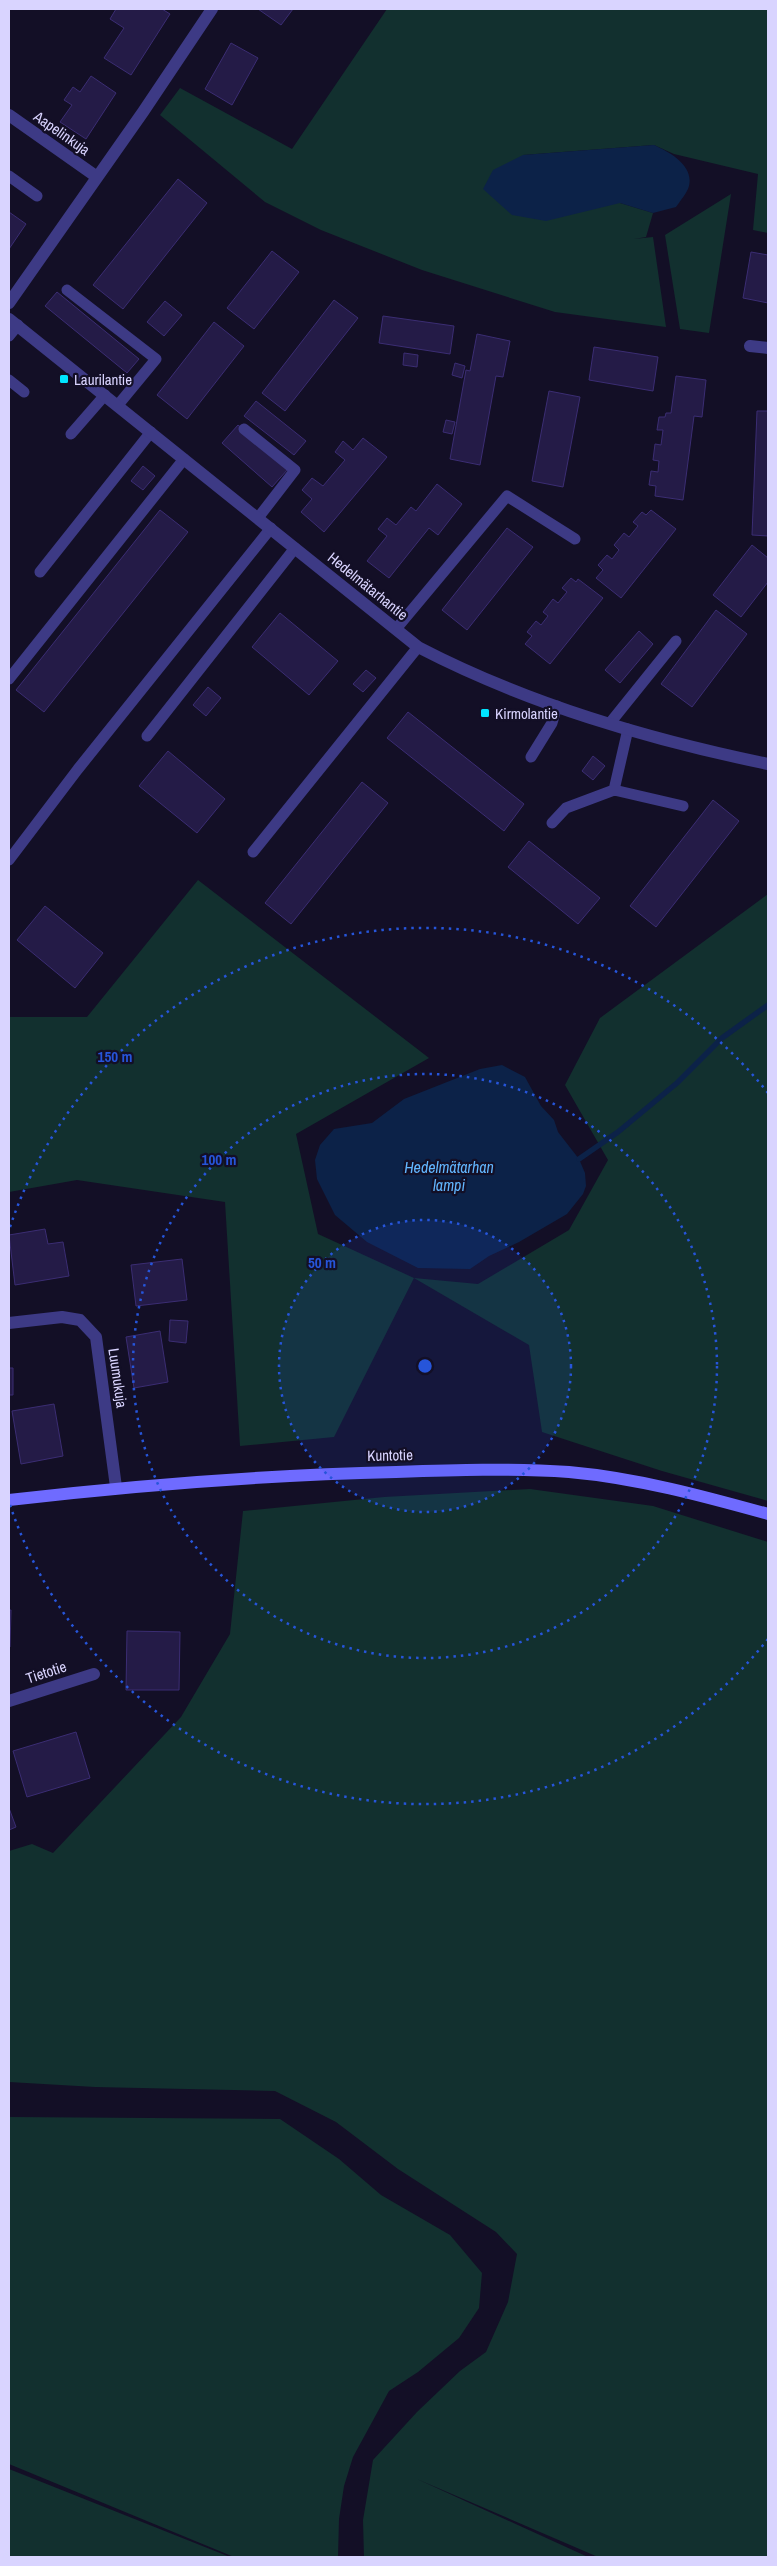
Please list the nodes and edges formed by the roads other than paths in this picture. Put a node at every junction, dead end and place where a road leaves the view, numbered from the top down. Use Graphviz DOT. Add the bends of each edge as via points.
graph roads {
  1 [pos="207,11"];
  2 [pos="9,115"];
  3 [pos="9,176"];
  4 [pos="97,177"];
  5 [pos="37,196"];
  6 [pos="67,290"];
  7 [pos="9,303"];
  8 [pos="13,322"];
  9 [pos="9,336"];
  10 [pos="750,346"];
  11 [pos="768,348"];
  12 [pos="9,380"];
  13 [pos="24,392"];
  14 [pos="105,395"];
  15 [pos="118,406"];
  16 [pos="244,429"];
  17 [pos="151,432"];
  18 [pos="71,434"];
  19 [pos="184,459"];
  20 [pos="258,518"];
  21 [pos="270,528"];
  22 [pos="575,539"];
  23 [pos="295,548"];
  24 [pos="40,572"];
  25 [pos="396,629"];
  26 [pos="676,641"];
  27 [pos="418,647"];
  28 [pos="9,679"];
  29 [pos="557,706"];
  30 [pos="610,723"];
  31 [pos="628,729"];
  32 [pos="147,736"];
  33 [pos="531,757"];
  34 [pos="768,764"];
  35 [pos="614,790"];
  36 [pos="683,806"];
  37 [pos="552,823"];
  38 [pos="253,852"];
  39 [pos="9,860"];
  40 [pos="9,1323"];
  41 [pos="116,1487"];
  42 [pos="9,1500"];
  43 [pos="768,1514"];
  44 [pos="94,1674"];
  45 [pos="9,1701"];
  1 -- 4 [label="street"];
  2 -- 4 [label="street, Aapelinkuja"];
  3 -- 5 [label="lane"];
  4 -- 7 [label="street"];
  6 -- 15 [label="lane" via="156,359"];
  8 -- 9 [label="lane"];
  8 -- 14 [label="street, Hedelmätarhantie"];
  10 -- 11 [label="street"];
  12 -- 13 [label="lane"];
  14 -- 15 [label="street, Hedelmätarhantie"];
  14 -- 18 [label="lane"];
  15 -- 17 [label="street, Hedelmätarhantie"];
  16 -- 20 [label="lane" via="295,470"];
  17 -- 19 [label="street, Hedelmätarhantie"];
  17 -- 24 [label="lane"];
  19 -- 20 [label="street, Hedelmätarhantie"];
  19 -- 28 [label="lane"];
  20 -- 21 [label="street, Hedelmätarhantie"];
  21 -- 23 [label="street, Hedelmätarhantie"];
  21 -- 39 [label="lane"];
  22 -- 25 [label="lane" via="507,496"];
  23 -- 25 [label="street, Hedelmätarhantie"];
  23 -- 32 [label="lane"];
  25 -- 27 [label="street, Hedelmätarhantie"];
  26 -- 30 [label="lane"];
  27 -- 29 [label="street, Hedelmätarhantie" via="471,673"];
  27 -- 38 [label="lane"];
  29 -- 30 [label="street, Hedelmätarhantie"];
  29 -- 33 [label="lane" via="552,724"];
  30 -- 31 [label="street, Hedelmätarhantie"];
  31 -- 34 [label="street, Hedelmätarhantie"];
  31 -- 35 [label="lane"];
  35 -- 36 [label="lane"];
  35 -- 37 [label="lane" via="566,808"];
  40 -- 41 [label="street, Luumukuja" via="62,1317 80,1320 96,1337"];
  41 -- 42 [label="street, Kuntotie"];
  41 -- 43 [label="street, Kuntotie" via="317,1474 457,1470 569,1472 676,1489"];
  44 -- 45 [label="street, Tietotie"];
}
